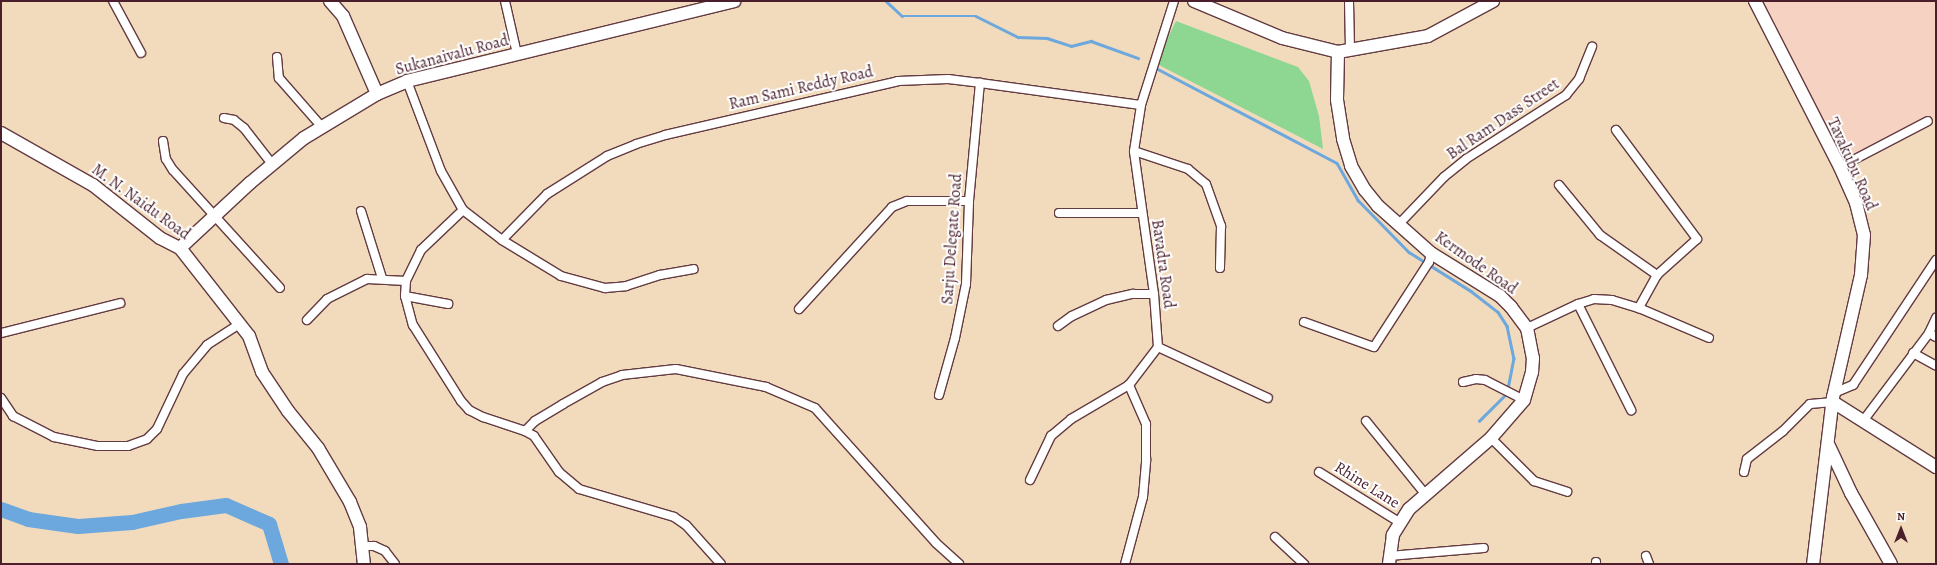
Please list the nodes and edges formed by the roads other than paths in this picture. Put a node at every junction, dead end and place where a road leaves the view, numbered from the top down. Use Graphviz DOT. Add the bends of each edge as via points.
graph roads {
  1 [pos="113,1"];
  2 [pos="330,1"];
  3 [pos="505,1"];
  4 [pos="734,1"];
  5 [pos="1174,1"];
  6 [pos="1194,1"];
  7 [pos="1349,1"];
  8 [pos="1493,1"];
  9 [pos="1756,1"];
  10 [pos="1592,46"];
  11 [pos="1350,50"];
  12 [pos="1338,52"];
  13 [pos="141,53"];
  14 [pos="517,54"];
  15 [pos="277,57"];
  16 [pos="407,80"];
  17 [pos="980,83"];
  18 [pos="377,94"];
  19 [pos="1140,106"];
  20 [pos="224,118"];
  21 [pos="1928,121"];
  22 [pos="321,126"];
  23 [pos="1616,130"];
  24 [pos="1,132"];
  25 [pos="163,141"];
  26 [pos="1134,151"];
  27 [pos="272,164"];
  28 [pos="1840,167"];
  29 [pos="1559,185"];
  30 [pos="969,201"];
  31 [pos="463,210"];
  32 [pos="361,211"];
  33 [pos="1059,213"];
  34 [pos="1142,213"];
  35 [pos="217,216"];
  36 [pos="1400,224"];
  37 [pos="502,240"];
  38 [pos="180,248"];
  39 [pos="1430,257"];
  40 [pos="1936,260"];
  41 [pos="1220,268"];
  42 [pos="693,269"];
  43 [pos="1657,275"];
  44 [pos="382,278"];
  45 [pos="406,281"];
  46 [pos="280,288"];
  47 [pos="1154,294"];
  48 [pos="405,296"];
  49 [pos="120,303"];
  50 [pos="448,304"];
  51 [pos="1578,304"];
  52 [pos="1639,308"];
  53 [pos="799,309"];
  54 [pos="1936,318"];
  55 [pos="307,320"];
  56 [pos="1304,322"];
  57 [pos="239,324"];
  58 [pos="1058,326"];
  59 [pos="1527,328"];
  60 [pos="1,333"];
  61 [pos="1932,335"];
  62 [pos="1709,338"];
  63 [pos="1158,347"];
  64 [pos="1913,353"];
  65 [pos="1936,366"];
  66 [pos="1463,382"];
  67 [pos="1129,385"];
  68 [pos="939,396"];
  69 [pos="1,398"];
  70 [pos="1268,398"];
  71 [pos="1833,398"];
  72 [pos="1524,400"];
  73 [pos="1631,410"];
  74 [pos="1366,421"];
  75 [pos="1863,421"];
  76 [pos="525,431"];
  77 [pos="1491,438"];
  78 [pos="1828,445"];
  79 [pos="1936,467"];
  80 [pos="1319,472"];
  81 [pos="1744,472"];
  82 [pos="1030,480"];
  83 [pos="1567,492"];
  84 [pos="1426,495"];
  85 [pos="1399,522"];
  86 [pos="1275,537"];
  87 [pos="363,546"];
  88 [pos="1484,548"];
  89 [pos="1389,560"];
  90 [pos="364,564"];
  91 [pos="395,564"];
  92 [pos="721,564"];
  93 [pos="959,564"];
  94 [pos="1125,564"];
  95 [pos="1304,564"];
  96 [pos="1813,564"];
  97 [pos="1891,564"];
  1 -- 13 [label="street"];
  2 -- 18 [label="main road" via="343,16"];
  3 -- 14 [label="street"];
  4 -- 14 [label="main road, Sukanaivalu Road"];
  5 -- 19 [label="street, Bavadra Road"];
  6 -- 12 [label="main road" via="1282,38"];
  7 -- 11 [label="street"];
  8 -- 11 [label="main road" via="1428,36"];
  9 -- 28 [label="main road, Tavakubu Road"];
  10 -- 36 [label="street, Bal Ram Dass Street" via="1579,79 1566,95 1466,159 1444,177"];
  11 -- 12 [label="main road"];
  12 -- 36 [label="main road, Kermode Road" via="1337,100 1343,139 1351,166 1378,206"];
  14 -- 16 [label="main road, Sukanaivalu Road"];
  15 -- 22 [label="street" via="279,78"];
  16 -- 18 [label="main road, Sukanaivalu Road"];
  16 -- 31 [label="street" via="441,171"];
  17 -- 19 [label="street, Ram Sami Reddy Road"];
  17 -- 30 [label="street, Sarju Delegate Road"];
  17 -- 37 [label="street, Ram Sami Reddy Road" via="898,80 664,135 607,156 578,173 547,194"];
  18 -- 22 [label="main road, Sukanaivalu Road"];
  19 -- 26 [label="street, Bavadra Road"];
  20 -- 27 [label="street" via="234,120 244,128"];
  21 -- 28 [label="street"];
  22 -- 27 [label="main road, Sukanaivalu Road"];
  23 -- 43 [label="street" via="1697,239"];
  24 -- 38 [label="main road, M. N. Naidu Road" via="93,185 160,238"];
  25 -- 35 [label="street" via="166,159"];
  26 -- 34 [label="street, Bavadra Road"];
  26 -- 41 [label="street" via="1188,169 1206,184 1221,226"];
  27 -- 35 [label="main road, Sukanaivalu Road"];
  28 -- 71 [label="main road, Tavakubu Road" via="1856,203 1864,250 1857,296"];
  29 -- 43 [label="street" via="1600,234"];
  30 -- 53 [label="street" via="906,201 892,208"];
  30 -- 68 [label="street, Sarju Delegate Road" via="966,284"];
  31 -- 37 [label="street"];
  31 -- 45 [label="street" via="421,250"];
  32 -- 44 [label="street"];
  33 -- 34 [label="street"];
  34 -- 47 [label="street, Bavadra Road"];
  35 -- 38 [label="main road, Sukanaivalu Road"];
  35 -- 46 [label="street"];
  36 -- 39 [label="main road, Kermode Road"];
  37 -- 42 [label="street" via="561,276 605,288 626,286 660,275"];
  38 -- 57 [label="main road, M. N. Naidu Road"];
  39 -- 56 [label="street" via="1374,347"];
  39 -- 59 [label="main road, Kermode Road" via="1500,296"];
  40 -- 71 [label="street" via="1853,385"];
  43 -- 52 [label="street"];
  44 -- 45 [label="street"];
  44 -- 55 [label="street" via="367,279 347,287 327,299"];
  45 -- 48 [label="street"];
  47 -- 58 [label="street" via="1133,294 1106,300 1072,316"];
  47 -- 63 [label="street, Bavadra Road"];
  48 -- 50 [label="street"];
  48 -- 76 [label="street" via="413,325 461,401 469,410 483,417"];
  49 -- 60 [label="street"];
  51 -- 52 [label="street" via="1594,299 1612,300"];
  51 -- 59 [label="street"];
  51 -- 73 [label="street"];
  52 -- 62 [label="street"];
  54 -- 61 [label="street"];
  57 -- 69 [label="street" via="207,345 183,374 157,429 147,439 128,446 98,446 54,437 13,416"];
  57 -- 87 [label="main road, M. N. Naidu Road" via="249,336 262,372 288,411 318,448 350,502 360,527"];
  59 -- 72 [label="main road" via="1532,365"];
  61 -- 64 [label="street"];
  63 -- 67 [label="street"];
  63 -- 70 [label="street"];
  64 -- 65 [label="street"];
  64 -- 75 [label="street"];
  66 -- 72 [label="street" via="1485,380"];
  67 -- 82 [label="street" via="1071,419 1051,436"];
  67 -- 94 [label="street" via="1146,424 1146,459 1143,497"];
  71 -- 75 [label="main road"];
  71 -- 78 [label="main road, Tavakubu Road"];
  71 -- 81 [label="street" via="1810,404 1783,431 1747,459"];
  72 -- 77 [label="main road"];
  74 -- 84 [label="street"];
  75 -- 79 [label="main road"];
  76 -- 92 [label="street" via="542,445 568,482 596,496 674,517 686,525"];
  76 -- 93 [label="street" via="535,421 563,404 602,382 622,375 676,369 766,386 815,408 936,543"];
  77 -- 83 [label="street" via="1534,481"];
  77 -- 84 [label="main road"];
  78 -- 96 [label="main road, Tavakubu Road"];
  78 -- 97 [label="main road" via="1850,493"];
  80 -- 85 [label="street, Rhine Lane"];
  84 -- 85 [label="main road" via="1409,509"];
  85 -- 89 [label="main road" via="1393,535"];
  86 -- 95 [label="street"];
  87 -- 90 [label="main road, M. N. Naidu Road"];
  87 -- 91 [label="street" via="374,546 385,551"];
  88 -- 89 [label="street"];
}
